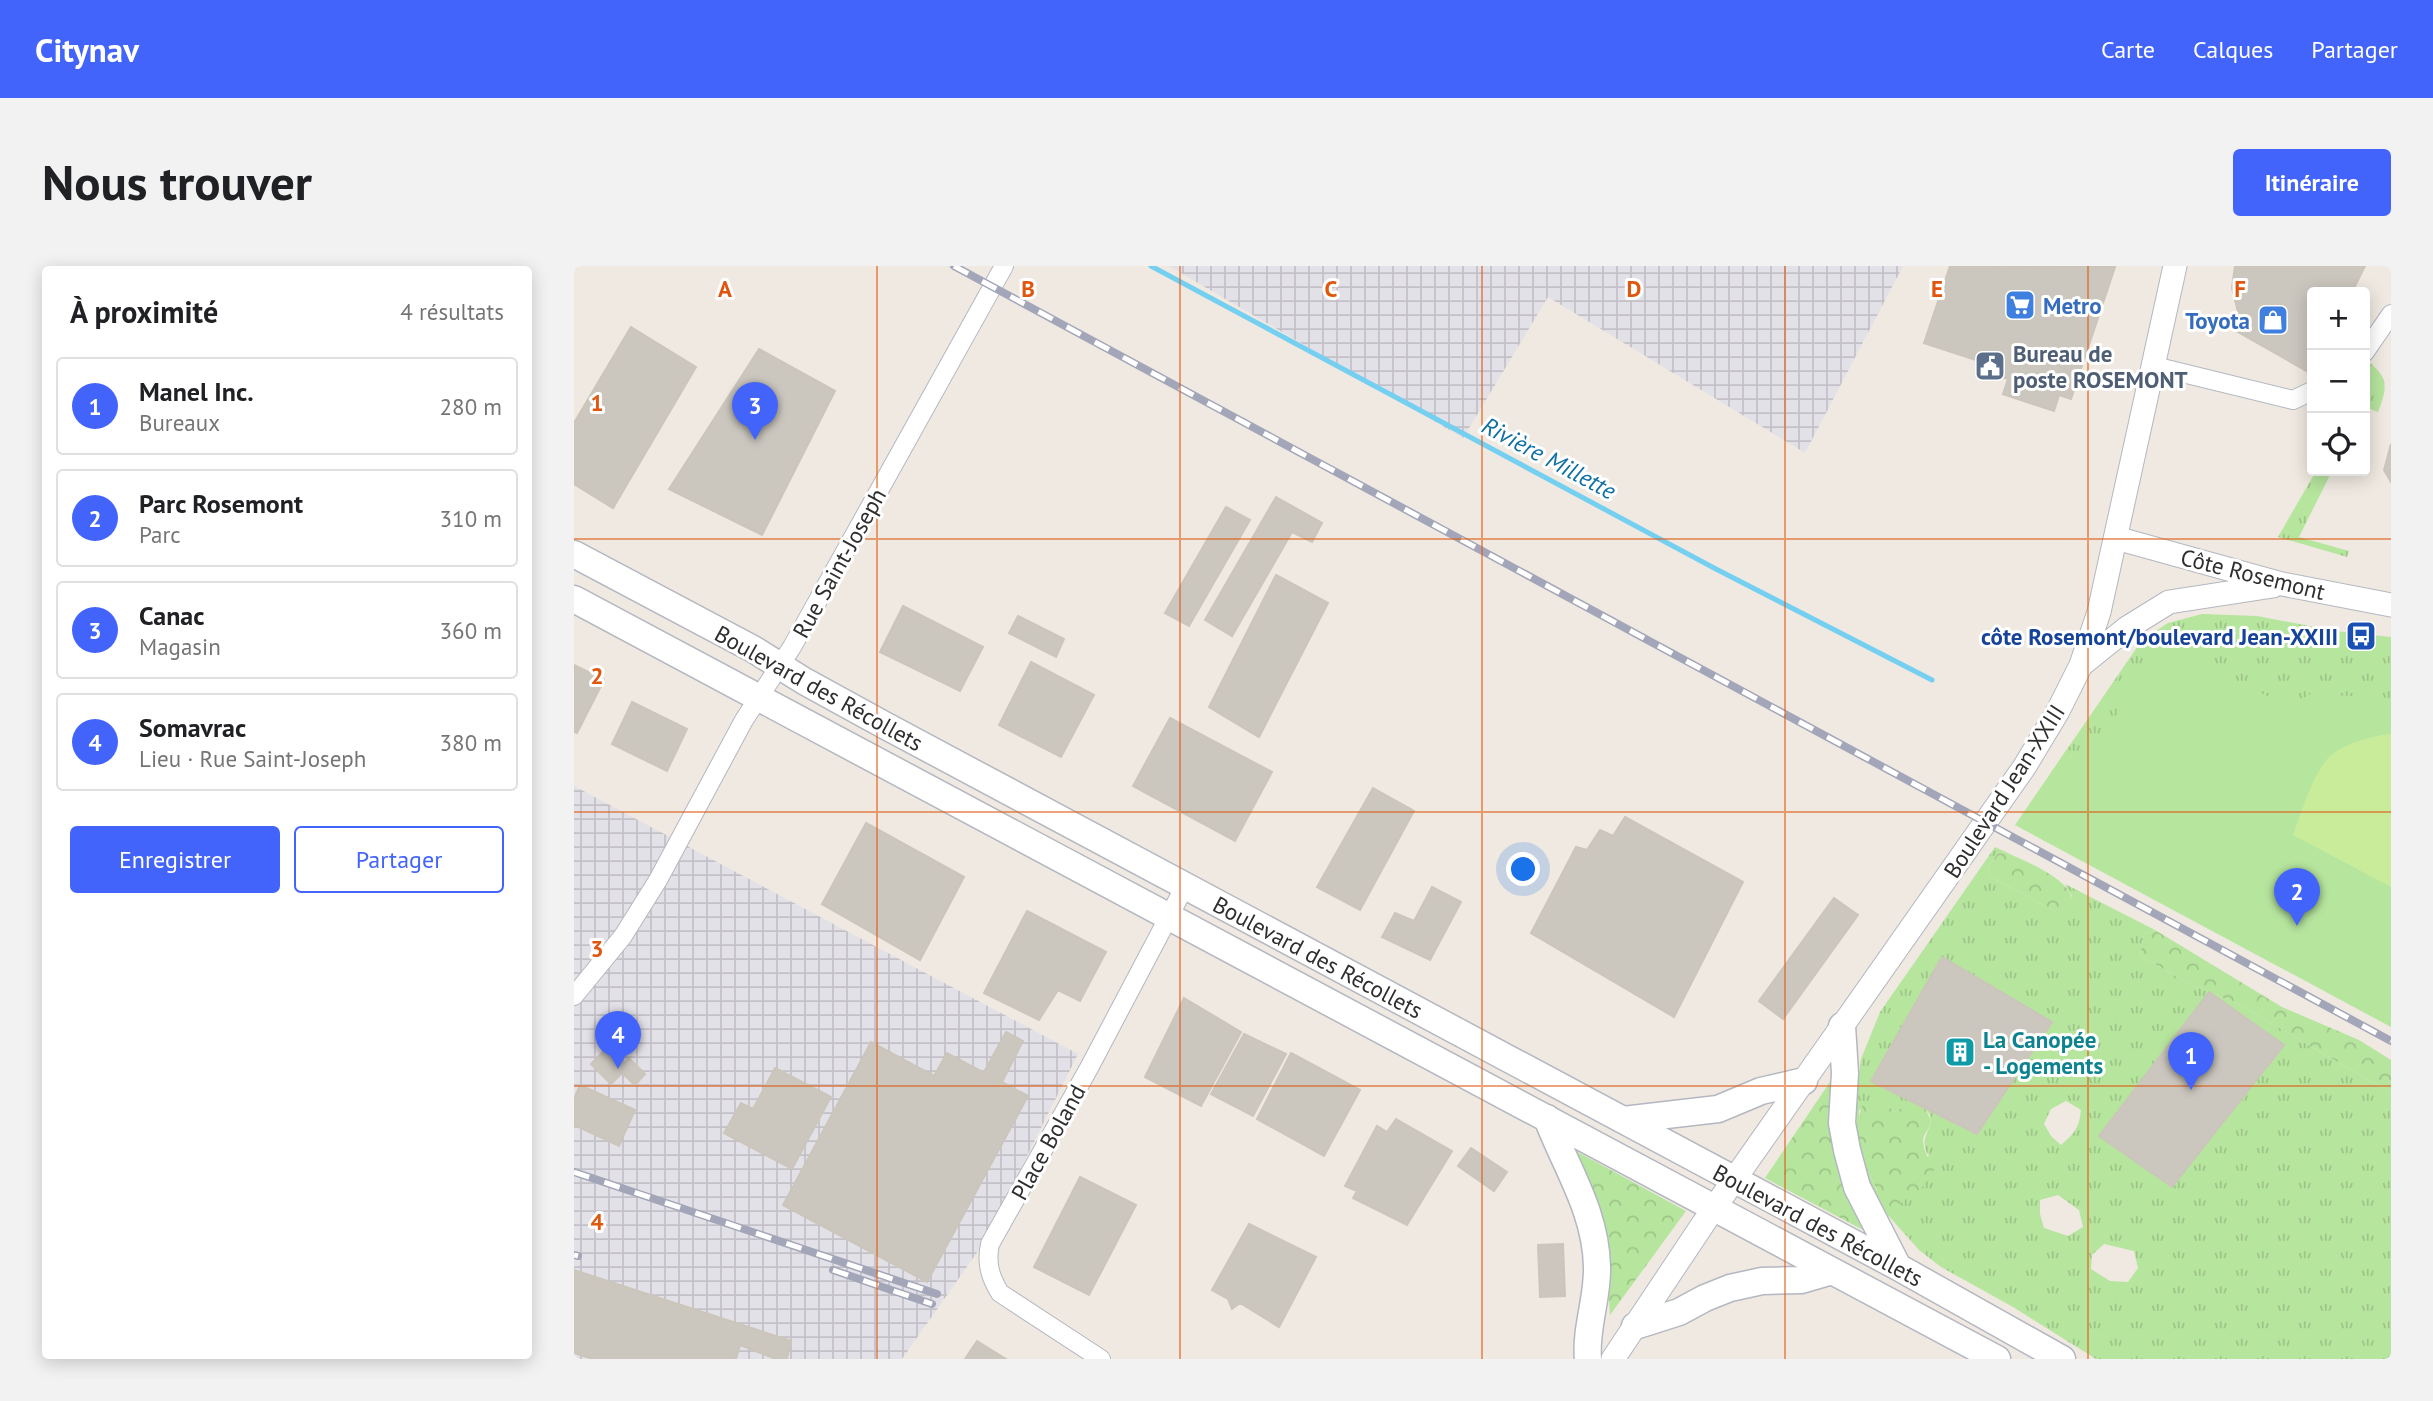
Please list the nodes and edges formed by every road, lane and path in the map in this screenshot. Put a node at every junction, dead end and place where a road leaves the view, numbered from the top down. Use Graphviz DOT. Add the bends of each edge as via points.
graph roads {
  1 [pos="1004,266"];
  2 [pos="2175,266"];
  3 [pos="2391,314"];
  4 [pos="2366,350"];
  5 [pos="2154,366"];
  6 [pos="2307,393"];
  7 [pos="2116,538"];
  8 [pos="574,554"];
  9 [pos="2283,584"];
  10 [pos="574,599"];
  11 [pos="2391,605"];
  12 [pos="779,665"];
  13 [pos="2081,665"];
  14 [pos="758,697"];
  15 [pos="1185,886"];
  16 [pos="1169,916"];
  17 [pos="574,996"];
  18 [pos="1842,1026"];
  19 [pos="1804,1081"];
  20 [pos="1547,1118"];
  21 [pos="1623,1120"];
  22 [pos="1735,1181"];
  23 [pos="1715,1207"];
  24 [pos="1898,1267"];
  25 [pos="1832,1270"];
  26 [pos="1635,1326"];
  27 [pos="1101,1359"];
  28 [pos="1588,1359"];
  29 [pos="1613,1359"];
  30 [pos="1997,1359"];
  31 [pos="2062,1359"];
  1 -- 12 [label="street, Rue Saint-Joseph"];
  2 -- 5 [label="street, Boulevard Jean-XXIII"];
  3 -- 4 [label="street"];
  5 -- 6 [label="street" via="2292,400"];
  5 -- 7 [label="street, Boulevard Jean-XXIII"];
  7 -- 9 [label="street, Côte Rosemont"];
  7 -- 13 [label="street, Boulevard Jean-XXIII"];
  8 -- 12 [label="main road, Boulevard des Récollets"];
  9 -- 11 [label="street, Côte Rosemont"];
  9 -- 13 [label="street" via="2169,602"];
  10 -- 14 [label="main road, Boulevard des Récollets"];
  12 -- 14 [label="street, Rue Saint-Joseph"];
  12 -- 15 [label="main road, Boulevard des Récollets"];
  13 -- 18 [label="street, Boulevard Jean-XXIII" via="2025,766"];
  14 -- 16 [label="main road, Boulevard des Récollets"];
  14 -- 17 [label="street, Rue Saint-Joseph" via="637,916"];
  15 -- 16 [label="street, Place Boland"];
  15 -- 21 [label="main road, Boulevard des Récollets"];
  16 -- 20 [label="main road, Boulevard des Récollets"];
  16 -- 27 [label="street, Place Boland" via="990,1244 987,1259 1000,1293"];
  18 -- 19 [label="street, Boulevard Jean-XXIII"];
  18 -- 24 [label="main road" via="1847,1150 1857,1187"];
  19 -- 21 [label="main road" via="1761,1091 1718,1109"];
  19 -- 22 [label="street, Boulevard Jean-XXIII"];
  20 -- 23 [label="main road, Boulevard des Récollets"];
  20 -- 28 [label="main road" via="1583,1197 1594,1234 1597,1275 1586,1343"];
  21 -- 22 [label="main road, Boulevard des Récollets"];
  22 -- 23 [label="street, Boulevard Jean-XXIII"];
  22 -- 24 [label="main road, Boulevard des Récollets"];
  23 -- 25 [label="main road, Boulevard des Récollets"];
  23 -- 26 [label="street, Boulevard Jean-XXIII"];
  24 -- 31 [label="main road, Boulevard des Récollets"];
  25 -- 26 [label="main road" via="1801,1280 1730,1288"];
  25 -- 30 [label="main road, Boulevard des Récollets"];
  26 -- 29 [label="street, Boulevard Jean-XXIII"];
}
